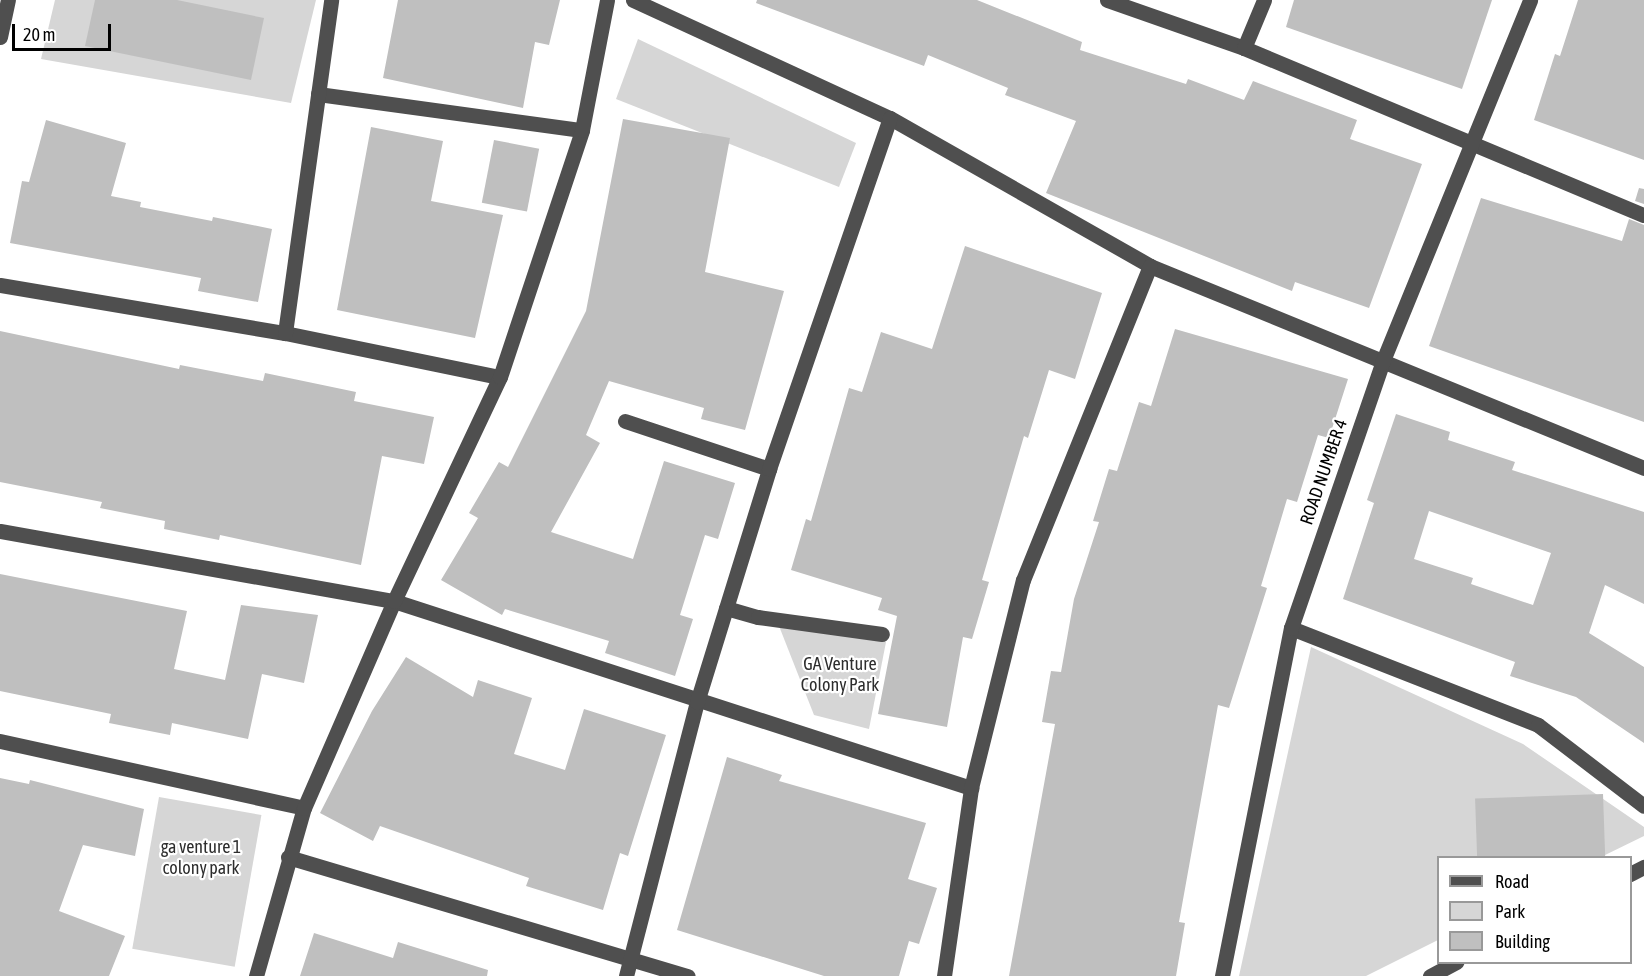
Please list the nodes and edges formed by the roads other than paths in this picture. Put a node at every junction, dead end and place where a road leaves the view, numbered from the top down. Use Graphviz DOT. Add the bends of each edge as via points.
graph roads {
  1 [pos="8,0"];
  2 [pos="331,0"];
  3 [pos="607,0"];
  4 [pos="633,0"];
  5 [pos="1107,0"];
  6 [pos="1264,0"];
  7 [pos="1530,0"];
  8 [pos="0,37"];
  9 [pos="1244,48"];
  10 [pos="318,94"];
  11 [pos="890,118"];
  12 [pos="582,130"];
  13 [pos="1470,140"];
  14 [pos="1644,215"];
  15 [pos="1149,266"];
  16 [pos="0,285"];
  17 [pos="285,333"];
  18 [pos="1382,363"];
  19 [pos="500,377"];
  20 [pos="625,421"];
  21 [pos="1644,468"];
  22 [pos="769,469"];
  23 [pos="0,531"];
  24 [pos="394,601"];
  25 [pos="726,608"];
  26 [pos="1292,628"];
  27 [pos="882,634"];
  28 [pos="697,702"];
  29 [pos="0,741"];
  30 [pos="971,788"];
  31 [pos="1644,806"];
  32 [pos="304,808"];
  33 [pos="288,856"];
  34 [pos="632,958"];
  35 [pos="1454,964"];
  36 [pos="256,976"];
  37 [pos="626,976"];
  38 [pos="688,976"];
  39 [pos="945,976"];
  40 [pos="1222,976"];
  41 [pos="1430,976"];
  1 -- 8 [label="street"];
  2 -- 10 [label="street"];
  3 -- 12 [label="street"];
  4 -- 11 [label="street"];
  5 -- 9 [label="street"];
  6 -- 9 [label="street"];
  7 -- 13 [label="street, ROAD NUMBER 4"];
  9 -- 13 [label="street"];
  10 -- 12 [label="street"];
  10 -- 17 [label="street"];
  11 -- 15 [label="street"];
  11 -- 22 [label="street"];
  12 -- 19 [label="street"];
  13 -- 14 [label="street"];
  13 -- 18 [label="street, ROAD NUMBER 4"];
  15 -- 18 [label="street"];
  15 -- 30 [label="street" via="1023,580"];
  16 -- 17 [label="street"];
  17 -- 19 [label="street"];
  18 -- 21 [label="street"];
  18 -- 26 [label="street, ROAD NUMBER 4"];
  19 -- 24 [label="street"];
  20 -- 22 [label="street"];
  22 -- 25 [label="street"];
  23 -- 24 [label="street"];
  24 -- 28 [label="street"];
  24 -- 32 [label="street"];
  25 -- 27 [label="street" via="758,617"];
  25 -- 28 [label="street"];
  26 -- 31 [label="street" via="1538,725"];
  26 -- 40 [label="street, ROAD NUMBER 4"];
  28 -- 30 [label="street"];
  28 -- 34 [label="street"];
  29 -- 32 [label="street"];
  30 -- 39 [label="street"];
  32 -- 33 [label="street"];
  33 -- 34 [label="street"];
  33 -- 36 [label="street"];
  34 -- 37 [label="street"];
  34 -- 38 [label="street"];
  35 -- 41 [label="street"];
}
